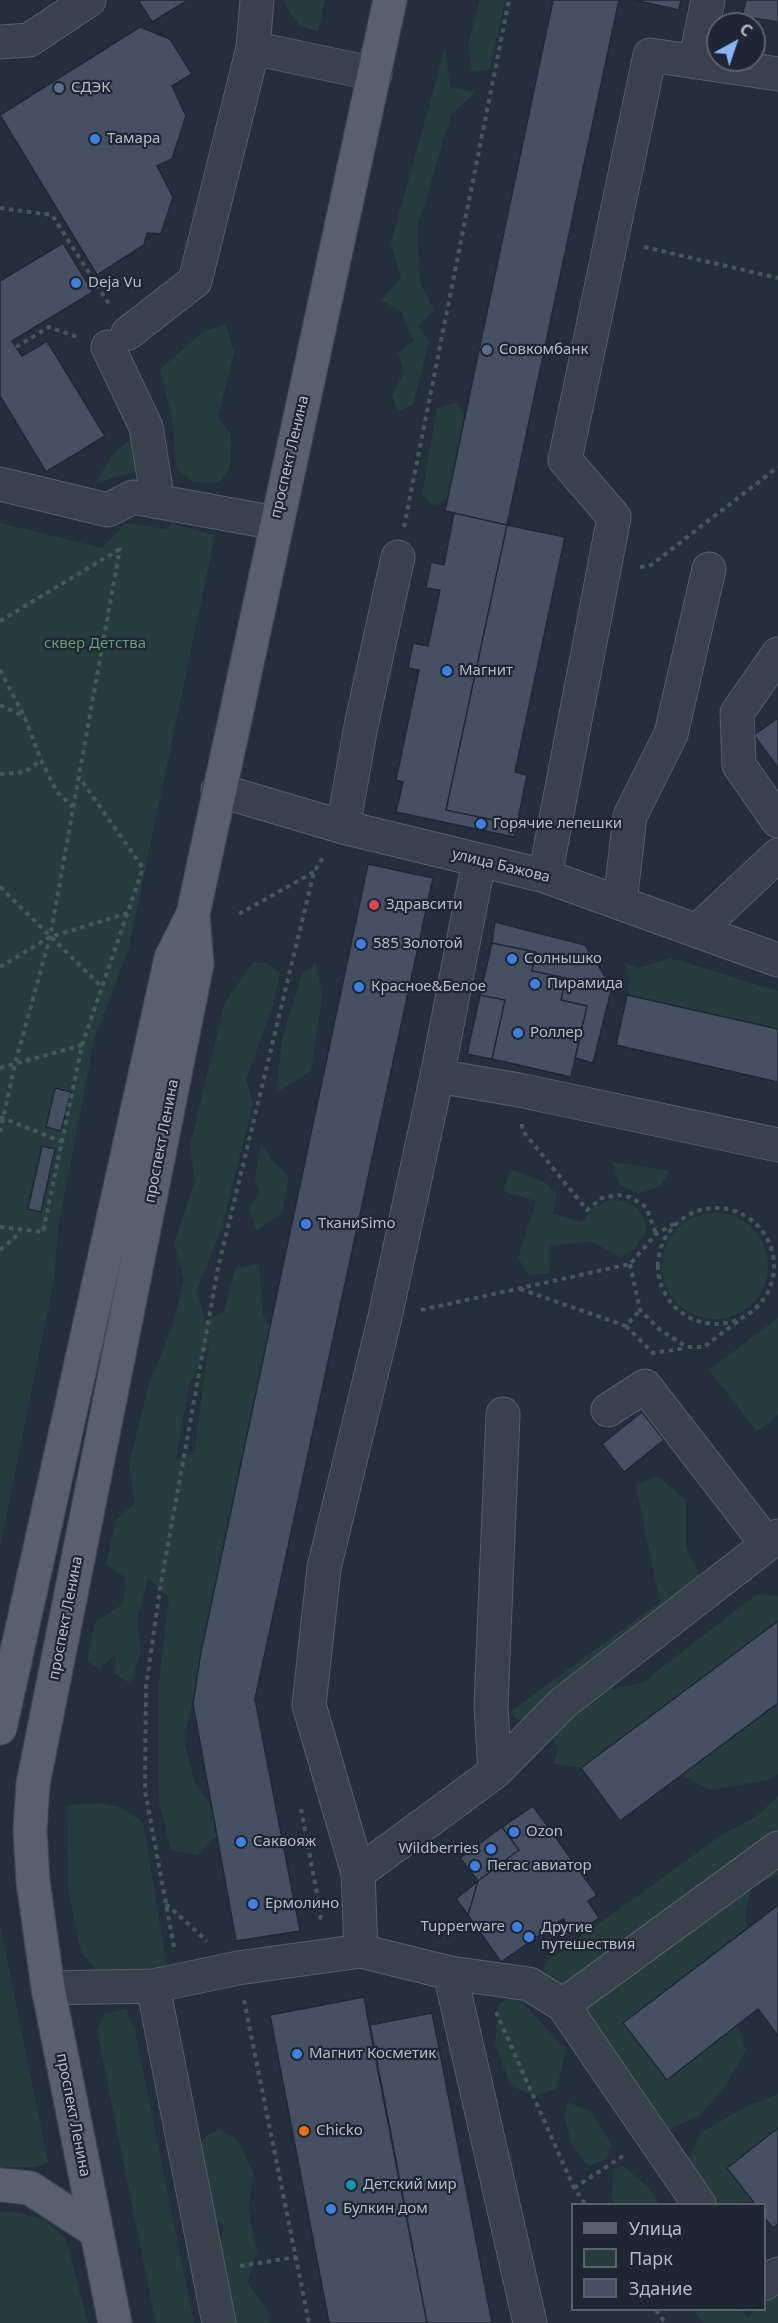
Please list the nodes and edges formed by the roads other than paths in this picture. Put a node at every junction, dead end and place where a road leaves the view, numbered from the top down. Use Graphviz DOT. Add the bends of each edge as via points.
graph roads {
  1 [pos="89,0"];
  2 [pos="257,0"];
  3 [pos="390,0"];
  4 [pos="708,0"];
  5 [pos="0,42"];
  6 [pos="253,48"];
  7 [pos="695,62"];
  8 [pos="375,74"];
  9 [pos="778,74"];
  10 [pos="0,484"];
  11 [pos="158,502"];
  12 [pos="276,523"];
  13 [pos="398,557"];
  14 [pos="709,568"];
  15 [pos="778,654"];
  16 [pos="218,790"];
  17 [pos="778,821"];
  18 [pos="343,827"];
  19 [pos="778,855"];
  20 [pos="479,861"];
  21 [pos="545,876"];
  22 [pos="620,903"];
  23 [pos="193,914"];
  24 [pos="697,931"];
  25 [pos="778,960"];
  26 [pos="437,1076"];
  27 [pos="778,1145"];
  28 [pos="608,1410"];
  29 [pos="503,1414"];
  30 [pos="772,1540"];
  31 [pos="0,1728"];
  32 [pos="495,1772"];
  33 [pos="778,1848"];
  34 [pos="358,1873"];
  35 [pos="361,1951"];
  36 [pos="466,1975"];
  37 [pos="166,1983"];
  38 [pos="48,1988"];
  39 [pos="563,2005"];
  40 [pos="0,2185"];
  41 [pos="698,2203"];
  42 [pos="97,2232"];
  43 [pos="778,2274"];
  44 [pos="766,2283"];
  45 [pos="115,2323"];
  46 [pos="219,2323"];
  47 [pos="530,2323"];
  1 -- 5 [label="street" via="29,40"];
  2 -- 6 [label="street"];
  3 -- 8 [label="main road, проспект Ленина"];
  4 -- 7 [label="street"];
  6 -- 8 [label="street"];
  6 -- 11 [label="street" via="195,281 118,340 146,427"];
  7 -- 9 [label="street"];
  7 -- 21 [label="street" via="650,55 565,460 614,517"];
  8 -- 12 [label="main road, проспект Ленина"];
  10 -- 11 [label="street" via="108,510 133,497"];
  11 -- 12 [label="street"];
  12 -- 16 [label="main road, проспект Ленина"];
  13 -- 18 [label="street"];
  14 -- 22 [label="street" via="671,734 630,816"];
  15 -- 17 [label="street" via="737,713 739,765"];
  16 -- 18 [label="street, улица Бажова"];
  16 -- 23 [label="main road, проспект Ленина"];
  18 -- 20 [label="street, улица Бажова"];
  19 -- 24 [label="street"];
  20 -- 21 [label="street, улица Бажова"];
  20 -- 26 [label="street"];
  21 -- 22 [label="street, улица Бажова"];
  22 -- 24 [label="street, улица Бажова"];
  23 -- 31 [label="main road, проспект Ленина" via="171,958"];
  23 -- 38 [label="main road, проспект Ленина" via="197,964 33,1784 33,1881"];
  24 -- 25 [label="street, улица Бажова"];
  26 -- 27 [label="street"];
  26 -- 34 [label="street" via="385,1317 324,1568 309,1705"];
  28 -- 30 [label="street" via="645,1386"];
  29 -- 32 [label="street" via="491,1706"];
  30 -- 32 [label="street" via="564,1703"];
  32 -- 34 [label="street"];
  33 -- 39 [label="street"];
  34 -- 35 [label="street"];
  35 -- 36 [label="street"];
  35 -- 37 [label="street" via="237,1968"];
  36 -- 39 [label="street" via="529,1984"];
  36 -- 47 [label="street"];
  37 -- 38 [label="street"];
  37 -- 46 [label="street"];
  38 -- 42 [label="main road, проспект Ленина"];
  39 -- 41 [label="street"];
  40 -- 42 [label="main road" via="30,2188"];
  42 -- 45 [label="main road, проспект Ленина"];
  43 -- 44 [label="street"];
}
